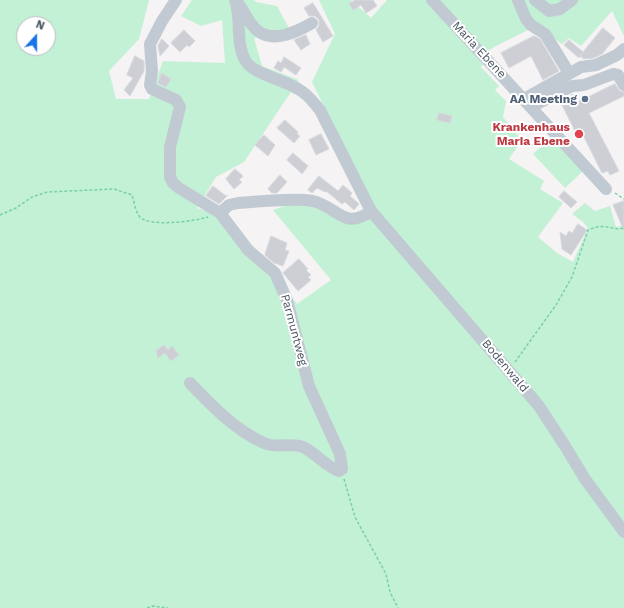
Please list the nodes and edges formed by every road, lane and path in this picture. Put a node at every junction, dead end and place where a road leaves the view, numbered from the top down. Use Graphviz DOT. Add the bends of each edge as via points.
graph roads {
  1 [pos="176,0"];
  2 [pos="235,0"];
  3 [pos="432,0"];
  4 [pos="518,0"];
  5 [pos="535,0"];
  6 [pos="572,0"];
  7 [pos="312,23"];
  8 [pos="622,45"];
  9 [pos="569,74"];
  10 [pos="624,85"];
  11 [pos="527,103"];
  12 [pos="606,189"];
  13 [pos="371,211"];
  14 [pos="220,213"];
  15 [pos="0,215"];
  16 [pos="624,228"];
  17 [pos="508,369"];
  18 [pos="190,383"];
  19 [pos="342,469"];
  20 [pos="624,532"];
  21 [pos="147,608"];
  22 [pos="168,608"];
  23 [pos="398,608"];
  1 -- 14 [label="street" via="150,44 150,85 152,89 176,100 180,107 170,148 169,166 173,183"];
  2 -- 7 [label="street" via="253,27 262,34 285,36 298,32"];
  2 -- 13 [label="street" via="238,8 239,43 245,61 258,71 298,88 320,110"];
  3 -- 11 [label="street, Maria Ebene"];
  4 -- 9 [label="street" via="526,19 545,34"];
  5 -- 6 [label="street" via="550,11 560,9"];
  8 -- 9 [label="street" via="617,55 596,65 581,67"];
  9 -- 11 [label="street"];
  10 -- 11 [label="street" via="618,75 613,74"];
  11 -- 12 [label="street, Maria Ebene"];
  13 -- 14 [label="street" via="359,219 348,219 317,203 304,200 234,204"];
  13 -- 17 [label="street, Bodenwald"];
  14 -- 15 [label="path" via="198,220 146,222 139,216 132,195 114,189 47,192 32,197"];
  14 -- 19 [label="street, Parmuntweg" via="248,250 275,273 281,284 309,386 340,454"];
  16 -- 17 [label="path" via="604,225 588,230 572,277 556,305"];
  17 -- 20 [label="street, Bodenwald" via="539,406 585,479"];
  18 -- 19 [label="street" via="214,408 264,444 301,446 333,469"];
  19 -- 23 [label="path" via="355,517 386,574 390,592"];
  21 -- 22 [label="path"];
}
